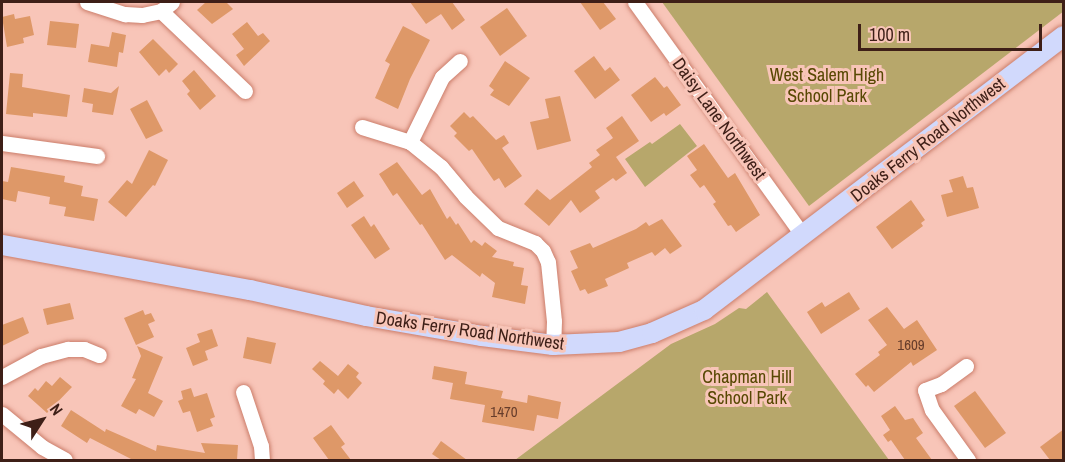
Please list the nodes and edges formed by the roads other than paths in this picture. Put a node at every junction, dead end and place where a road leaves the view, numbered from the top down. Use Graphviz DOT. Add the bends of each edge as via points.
graph roads {
  1 [pos="87,2"];
  2 [pos="635,2"];
  3 [pos="167,6"];
  4 [pos="1064,36"];
  5 [pos="460,61"];
  6 [pos="245,91"];
  7 [pos="362,127"];
  8 [pos="410,142"];
  9 [pos="2,143"];
  10 [pos="97,156"];
  11 [pos="803,236"];
  12 [pos="2,244"];
  13 [pos="553,345"];
  14 [pos="99,355"];
  15 [pos="966,366"];
  16 [pos="2,377"];
  17 [pos="243,392"];
  18 [pos="2,414"];
  19 [pos="64,460"];
  20 [pos="262,460"];
  21 [pos="968,460"];
  1 -- 3 [label="street" via="142,15"];
  2 -- 11 [label="street, Daisy Lane Northwest"];
  3 -- 6 [label="street"];
  4 -- 11 [label="main road, Doaks Ferry Road Northwest"];
  5 -- 8 [label="street" via="442,77"];
  7 -- 8 [label="street"];
  8 -- 13 [label="street" via="441,166 498,228 535,243 543,251 548,262"];
  9 -- 10 [label="street"];
  11 -- 13 [label="main road, Doaks Ferry Road Northwest" via="682,322 618,342"];
  12 -- 13 [label="main road, Doaks Ferry Road Northwest" via="366,316"];
  14 -- 16 [label="street" via="84,349 68,349 40,356"];
  15 -- 21 [label="street" via="925,390 932,410"];
  17 -- 20 [label="street"];
  18 -- 19 [label="street"];
}
